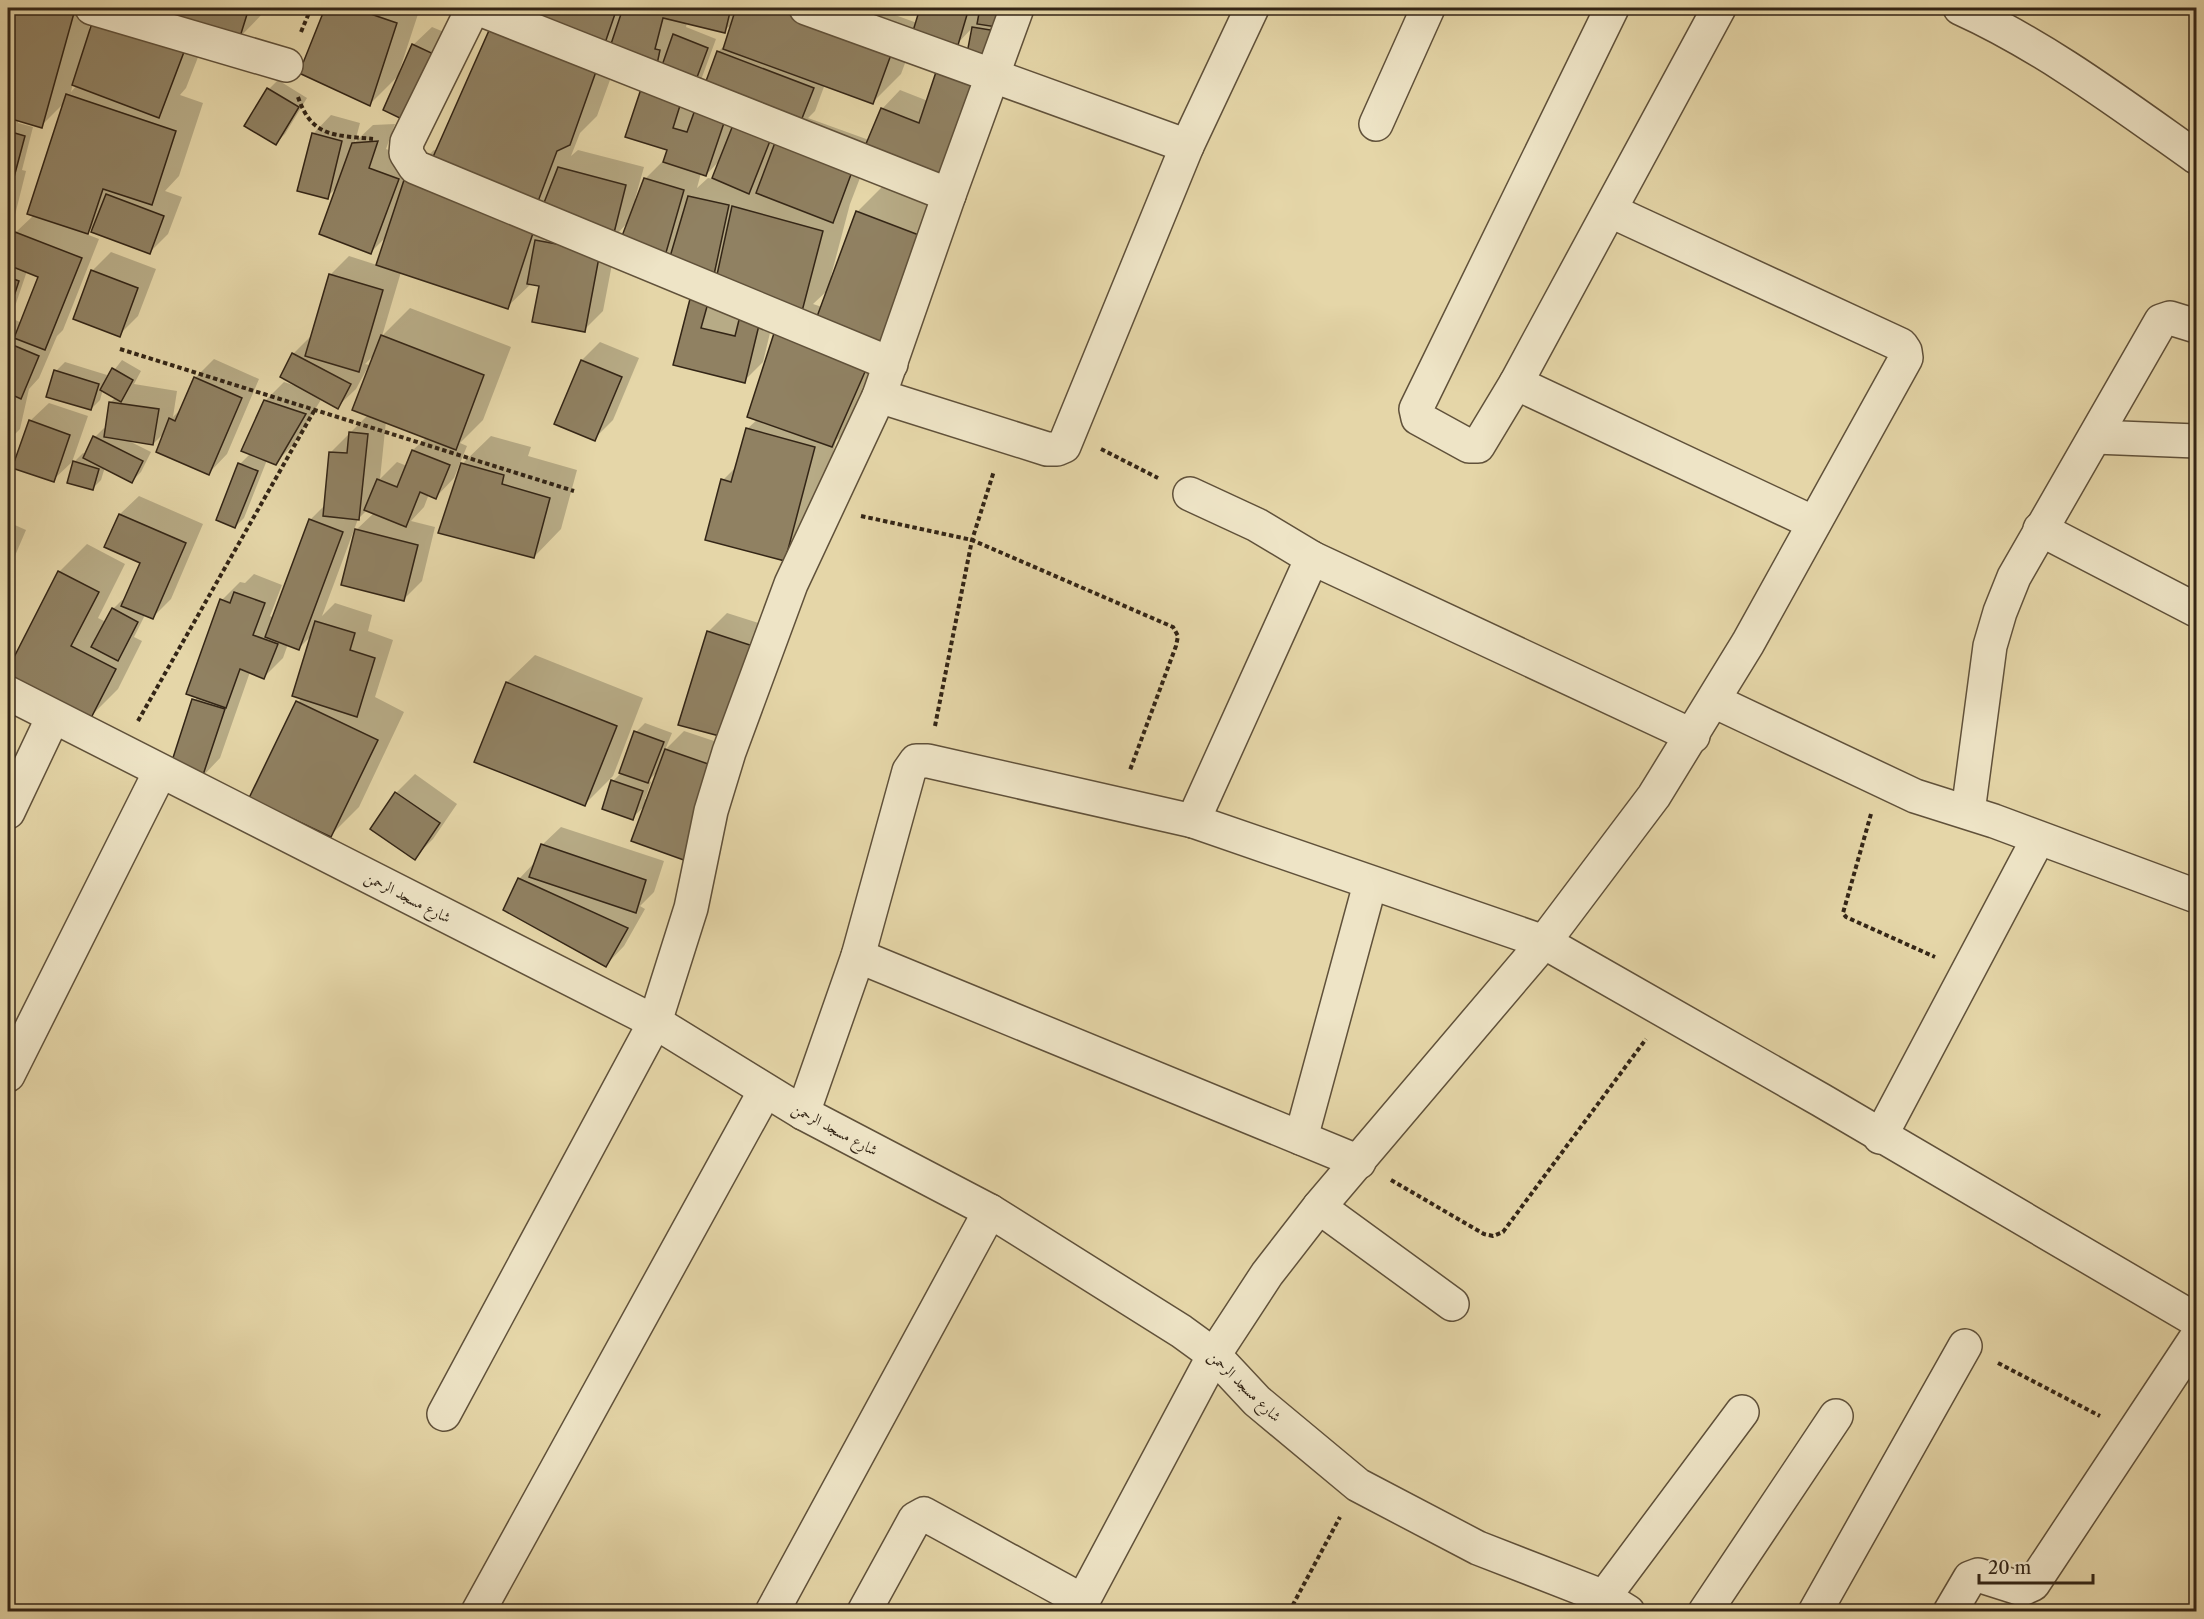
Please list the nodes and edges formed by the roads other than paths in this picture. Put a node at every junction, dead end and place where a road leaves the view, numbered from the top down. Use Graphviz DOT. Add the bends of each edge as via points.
graph roads {
  1 [pos="92,8"];
  2 [pos="475,8"];
  3 [pos="806,8"];
  4 [pos="1017,8"];
  5 [pos="1252,8"];
  6 [pos="1428,8"];
  7 [pos="1612,8"];
  8 [pos="1719,8"];
  9 [pos="1965,9"];
  10 [pos="286,65"];
  11 [pos="990,77"];
  12 [pos="1376,124"];
  13 [pos="1188,146"];
  14 [pos="2196,157"];
  15 [pos="949,195"];
  16 [pos="1611,211"];
  17 [pos="2196,326"];
  18 [pos="891,364"];
  19 [pos="1516,383"];
  20 [pos="879,396"];
  21 [pos="2095,437"];
  22 [pos="2196,441"];
  23 [pos="1190,494"];
  24 [pos="1814,523"];
  25 [pos="2040,529"];
  26 [pos="1312,558"];
  27 [pos="2196,610"];
  28 [pos="8,693"];
  29 [pos="1714,701"];
  30 [pos="53,717"];
  31 [pos="1693,736"];
  32 [pos="160,772"];
  33 [pos="8,812"];
  34 [pos="1968,812"];
  35 [pos="1193,820"];
  36 [pos="2038,839"];
  37 [pos="1370,884"];
  38 [pos="2196,896"];
  39 [pos="1544,942"];
  40 [pos="858,956"];
  41 [pos="655,1022"];
  42 [pos="8,1075"];
  43 [pos="765,1091"];
  44 [pos="803,1113"];
  45 [pos="1880,1137"];
  46 [pos="1301,1138"];
  47 [pos="1359,1162"];
  48 [pos="1319,1207"];
  49 [pos="990,1211"];
  50 [pos="1452,1304"];
  51 [pos="2196,1320"];
  52 [pos="2196,1338"];
  53 [pos="1965,1346"];
  54 [pos="1214,1354"];
  55 [pos="1742,1412"];
  56 [pos="444,1414"];
  57 [pos="1836,1416"];
  58 [pos="1616,1604"];
  59 [pos="1080,1606"];
  60 [pos="478,1611"];
  61 [pos="772,1611"];
  62 [pos="864,1611"];
  63 [pos="1705,1611"];
  64 [pos="1815,1611"];
  65 [pos="1950,1611"];
  1 -- 10 [label="street"];
  2 -- 15 [label="street"];
  2 -- 18 [label="street" via="407,142 406,153 415,168"];
  3 -- 11 [label="street"];
  4 -- 11 [label="street"];
  5 -- 13 [label="street"];
  6 -- 12 [label="street"];
  7 -- 19 [label="street" via="1416,414 1469,446 1478,446"];
  8 -- 16 [label="street"];
  9 -- 14 [label="street" via="2080,76"];
  11 -- 13 [label="street"];
  11 -- 15 [label="street"];
  13 -- 20 [label="street" via="1064,446 1057,449 1005,436"];
  15 -- 18 [label="street"];
  16 -- 19 [label="street"];
  16 -- 24 [label="street" via="1904,348 1906,358"];
  17 -- 21 [label="street" via="2170,318 2160,321"];
  18 -- 20 [label="street"];
  19 -- 24 [label="street"];
  20 -- 41 [label="street" via="787,595 729,752 711,811 691,908"];
  21 -- 22 [label="street"];
  21 -- 25 [label="street"];
  23 -- 26 [label="street" via="1257,525"];
  24 -- 29 [label="street"];
  25 -- 27 [label="street"];
  25 -- 34 [label="street" via="2014,577 1990,646"];
  26 -- 31 [label="street"];
  26 -- 35 [label="street"];
  28 -- 30 [label="street, شارع مسجد الرحمن"];
  29 -- 31 [label="street"];
  29 -- 34 [label="street" via="1881,782"];
  30 -- 32 [label="street, شارع مسجد الرحمن"];
  30 -- 33 [label="street"];
  31 -- 39 [label="street" via="1654,796"];
  32 -- 41 [label="street, شارع مسجد الرحمن"];
  32 -- 42 [label="street"];
  34 -- 36 [label="street"];
  35 -- 37 [label="street"];
  35 -- 40 [label="street" via="916,761 909,771"];
  36 -- 38 [label="street"];
  36 -- 45 [label="street"];
  37 -- 39 [label="street"];
  37 -- 46 [label="street"];
  39 -- 45 [label="street"];
  39 -- 47 [label="street"];
  40 -- 44 [label="street"];
  40 -- 46 [label="street"];
  41 -- 43 [label="street, شارع مسجد الرحمن"];
  41 -- 56 [label="street"];
  43 -- 44 [label="street, شارع مسجد الرحمن"];
  43 -- 60 [label="street"];
  44 -- 49 [label="street, شارع مسجد الرحمن"];
  45 -- 51 [label="street"];
  46 -- 47 [label="street"];
  47 -- 48 [label="street"];
  48 -- 50 [label="street"];
  48 -- 54 [label="street" via="1267,1274"];
  49 -- 54 [label="street, شارع مسجد الرحمن"];
  49 -- 61 [label="street"];
  52 -- 65 [label="street" via="2033,1584 2022,1589 1978,1575 1970,1578"];
  53 -- 64 [label="street"];
  54 -- 58 [label="street, شارع مسجد الرحمن" via="1257,1401 1358,1485 1478,1548"];
  54 -- 59 [label="street"];
  55 -- 58 [label="street"];
  57 -- 63 [label="street"];
  59 -- 62 [label="street" via="924,1514 915,1519"];
}
